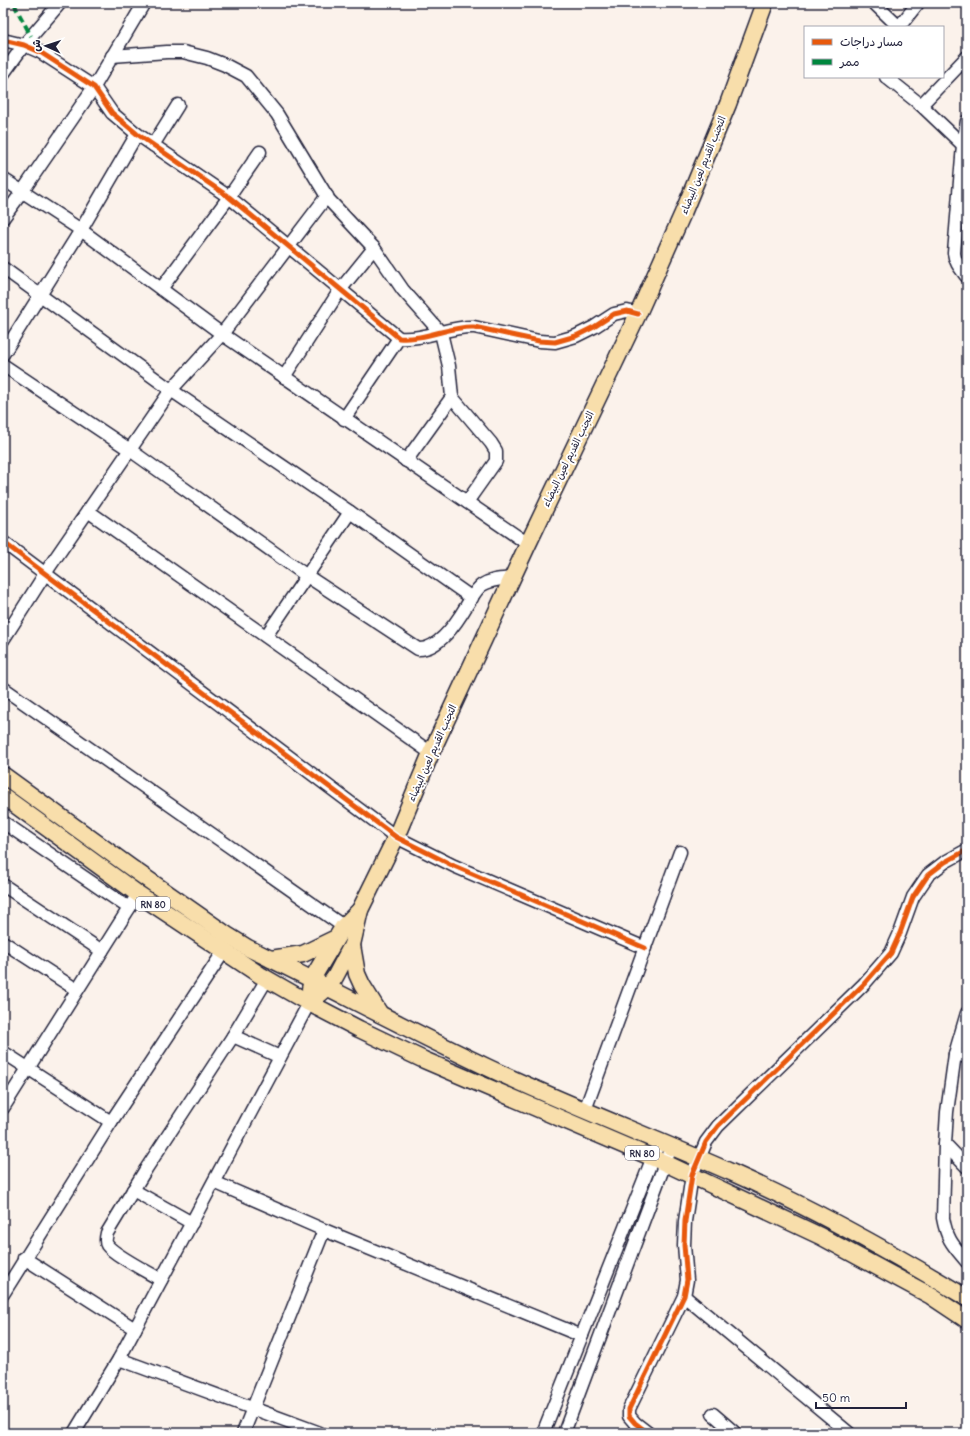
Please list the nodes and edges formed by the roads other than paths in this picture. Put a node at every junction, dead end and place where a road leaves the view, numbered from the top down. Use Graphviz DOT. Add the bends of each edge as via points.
graph roads {
  1 [pos="60,3"];
  2 [pos="144,3"];
  3 [pos="765,3"];
  4 [pos="874,3"];
  5 [pos="918,3"];
  6 [pos="898,26"];
  7 [pos="900,26"];
  8 [pos="3,40"];
  9 [pos="24,45"];
  10 [pos="112,56"];
  11 [pos="967,57"];
  12 [pos="3,74"];
  13 [pos="887,78"];
  14 [pos="94,87"];
  15 [pos="178,104"];
  16 [pos="921,105"];
  17 [pos="967,121"];
  18 [pos="137,134"];
  19 [pos="153,145"];
  20 [pos="965,145"];
  21 [pos="260,152"];
  22 [pos="3,179"];
  23 [pos="22,192"];
  24 [pos="327,196"];
  25 [pos="229,197"];
  26 [pos="963,210"];
  27 [pos="3,218"];
  28 [pos="82,230"];
  29 [pos="288,246"];
  30 [pos="374,248"];
  31 [pos="3,268"];
  32 [pos="967,277"];
  33 [pos="161,290"];
  34 [pos="340,290"];
  35 [pos="40,295"];
  36 [pos="638,314"];
  37 [pos="441,333"];
  38 [pos="222,334"];
  39 [pos="399,338"];
  40 [pos="3,354"];
  41 [pos="3,365"];
  42 [pos="284,377"];
  43 [pos="171,390"];
  44 [pos="452,397"];
  45 [pos="344,418"];
  46 [pos="130,450"];
  47 [pos="406,461"];
  48 [pos="466,502"];
  49 [pos="88,511"];
  50 [pos="350,512"];
  51 [pos="528,544"];
  52 [pos="5,546"];
  53 [pos="45,574"];
  54 [pos="307,576"];
  55 [pos="512,578"];
  56 [pos="472,598"];
  57 [pos="266,636"];
  58 [pos="3,640"];
  59 [pos="3,688"];
  60 [pos="431,752"];
  61 [pos="3,775"];
  62 [pos="3,796"];
  63 [pos="3,822"];
  64 [pos="43,826"];
  65 [pos="396,837"];
  66 [pos="32,843"];
  67 [pos="967,850"];
  68 [pos="680,852"];
  69 [pos="100,867"];
  70 [pos="90,882"];
  71 [pos="3,885"];
  72 [pos="138,894"];
  73 [pos="129,908"];
  74 [pos="346,936"];
  75 [pos="3,942"];
  76 [pos="645,948"];
  77 [pos="102,950"];
  78 [pos="224,951"];
  79 [pos="271,959"];
  80 [pos="268,979"];
  81 [pos="312,979"];
  82 [pos="326,988"];
  83 [pos="78,990"];
  84 [pos="309,1003"];
  85 [pos="967,1013"];
  86 [pos="380,1014"];
  87 [pos="233,1036"];
  88 [pos="3,1052"];
  89 [pos="961,1055"];
  90 [pos="280,1057"];
  91 [pos="28,1069"];
  92 [pos="3,1108"];
  93 [pos="585,1110"];
  94 [pos="111,1122"];
  95 [pos="665,1144"];
  96 [pos="944,1144"];
  97 [pos="698,1158"];
  98 [pos="659,1160"];
  99 [pos="967,1167"];
  100 [pos="692,1176"];
  101 [pos="214,1182"];
  102 [pos="133,1190"];
  103 [pos="192,1223"];
  104 [pos="324,1230"];
  105 [pos="24,1258"];
  106 [pos="967,1262"];
  107 [pos="161,1280"];
  108 [pos="3,1294"];
  109 [pos="684,1296"];
  110 [pos="967,1298"];
  111 [pos="967,1320"];
  112 [pos="135,1329"];
  113 [pos="582,1336"];
  114 [pos="119,1359"];
  115 [pos="252,1408"];
  116 [pos="713,1414"];
  117 [pos="74,1433"];
  118 [pos="243,1433"];
  119 [pos="320,1433"];
  120 [pos="543,1433"];
  121 [pos="564,1433"];
  122 [pos="648,1433"];
  123 [pos="735,1433"];
  124 [pos="849,1433"];
  1 -- 9 [label="street"];
  2 -- 10 [label="street"];
  3 -- 36 [label="main road, التجنب القديم لعين البيضاء" via="728,104"];
  4 -- 6 [label="street"];
  5 -- 7 [label="street"];
  8 -- 9 [label="street"];
  9 -- 12 [label="street"];
  9 -- 14 [label="street" via="40,52"];
  10 -- 14 [label="street"];
  10 -- 24 [label="street" via="183,52 207,58 246,76 277,114"];
  11 -- 16 [label="street"];
  13 -- 16 [label="street"];
  14 -- 18 [label="street" via="112,113"];
  14 -- 23 [label="street"];
  15 -- 19 [label="street"];
  16 -- 20 [label="street"];
  17 -- 20 [label="street"];
  18 -- 19 [label="street"];
  18 -- 28 [label="street"];
  19 -- 25 [label="street"];
  20 -- 26 [label="street"];
  21 -- 25 [label="street"];
  22 -- 23 [label="street"];
  23 -- 27 [label="street"];
  23 -- 28 [label="street"];
  24 -- 29 [label="street"];
  24 -- 30 [label="street"];
  25 -- 29 [label="street"];
  25 -- 33 [label="street"];
  26 -- 32 [label="street" via="954,258"];
  28 -- 33 [label="street"];
  28 -- 35 [label="street"];
  29 -- 34 [label="street"];
  29 -- 38 [label="street"];
  30 -- 34 [label="street"];
  30 -- 37 [label="street" via="403,290"];
  31 -- 35 [label="street"];
  33 -- 38 [label="street"];
  34 -- 39 [label="street"];
  34 -- 42 [label="street"];
  35 -- 40 [label="street"];
  35 -- 43 [label="street"];
  36 -- 37 [label="street" via="627,311 614,314 576,336 555,342 474,327"];
  36 -- 51 [label="main road, التجنب القديم لعين البيضاء"];
  37 -- 39 [label="street" via="422,338"];
  37 -- 44 [label="street" via="449,366"];
  38 -- 42 [label="street"];
  38 -- 43 [label="street"];
  39 -- 45 [label="street"];
  41 -- 46 [label="street"];
  42 -- 45 [label="street"];
  43 -- 46 [label="street"];
  43 -- 50 [label="street"];
  44 -- 47 [label="street"];
  44 -- 48 [label="street" via="496,451 496,461"];
  45 -- 47 [label="street"];
  46 -- 49 [label="street"];
  46 -- 54 [label="street"];
  47 -- 48 [label="street"];
  48 -- 51 [label="street"];
  49 -- 53 [label="street"];
  49 -- 57 [label="street"];
  50 -- 54 [label="street"];
  50 -- 56 [label="street"];
  51 -- 55 [label="main road, التجنب القديم لعين البيضاء"];
  52 -- 53 [label="street"];
  53 -- 58 [label="street"];
  53 -- 65 [label="street"];
  54 -- 56 [label="street" via="418,648 424,649 445,635"];
  54 -- 57 [label="street"];
  55 -- 56 [label="street" via="496,579 481,586"];
  55 -- 60 [label="main road, التجنب القديم لعين البيضاء"];
  57 -- 60 [label="street"];
  59 -- 74 [label="street"];
  60 -- 65 [label="main road, التجنب القديم لعين البيضاء"];
  61 -- 79 [label="main road, RN 80" via="227,935"];
  62 -- 64 [label="main road, RN 80"];
  63 -- 66 [label="street"];
  64 -- 66 [label="street"];
  64 -- 69 [label="main road, RN 80"];
  65 -- 74 [label="main road, التجنب القديم لعين البيضاء"];
  65 -- 76 [label="street" via="454,866"];
  66 -- 70 [label="street"];
  67 -- 97 [label="street" via="928,875 913,897 891,953 864,984 718,1126"];
  68 -- 76 [label="street"];
  69 -- 70 [label="street"];
  69 -- 72 [label="main road, RN 80"];
  70 -- 73 [label="street"];
  71 -- 77 [label="street"];
  72 -- 73 [label="street"];
  72 -- 78 [label="main road, RN 80"];
  73 -- 77 [label="street"];
  74 -- 79 [label="main road" via="303,954"];
  74 -- 81 [label="main road"];
  74 -- 82 [label="main road" via="334,977"];
  74 -- 86 [label="main road" via="360,979"];
  75 -- 83 [label="street"];
  76 -- 93 [label="street"];
  77 -- 83 [label="street"];
  78 -- 80 [label="main road, RN 80"];
  78 -- 94 [label="street"];
  79 -- 81 [label="main road, RN 80"];
  80 -- 84 [label="main road, RN 80"];
  80 -- 87 [label="street"];
  81 -- 82 [label="main road, RN 80"];
  81 -- 84 [label="main road"];
  82 -- 84 [label="main road"];
  82 -- 86 [label="main road, RN 80"];
  83 -- 91 [label="street"];
  84 -- 90 [label="street"];
  84 -- 98 [label="main road, RN 80" via="424,1060"];
  85 -- 89 [label="street"];
  86 -- 93 [label="main road, RN 80" via="488,1068"];
  87 -- 90 [label="street"];
  87 -- 102 [label="street"];
  88 -- 91 [label="street"];
  89 -- 96 [label="street" via="947,1112"];
  90 -- 101 [label="street"];
  91 -- 92 [label="street"];
  91 -- 94 [label="street"];
  93 -- 95 [label="main road, RN 80"];
  94 -- 105 [label="street"];
  95 -- 97 [label="main road, RN 80"];
  95 -- 98 [label="street"];
  96 -- 99 [label="street"];
  96 -- 106 [label="street" via="944,1228 950,1241"];
  97 -- 100 [label="street"];
  97 -- 110 [label="main road, RN 80" via="831,1221 897,1256"];
  98 -- 100 [label="main road, RN 80"];
  98 -- 113 [label="street"];
  98 -- 121 [label="street"];
  100 -- 109 [label="street" via="685,1221 687,1280"];
  100 -- 111 [label="main road, RN 80" via="820,1236 931,1296"];
  101 -- 103 [label="street"];
  101 -- 104 [label="street"];
  102 -- 103 [label="street"];
  102 -- 107 [label="street" via="107,1233 106,1242 115,1253"];
  103 -- 107 [label="street"];
  104 -- 113 [label="street"];
  104 -- 115 [label="street"];
  105 -- 108 [label="street"];
  105 -- 112 [label="street"];
  107 -- 112 [label="street"];
  109 -- 122 [label="street" via="630,1409 629,1416"];
  109 -- 124 [label="street"];
  112 -- 114 [label="street"];
  113 -- 120 [label="street"];
  114 -- 115 [label="street"];
  114 -- 117 [label="street"];
  115 -- 118 [label="street"];
  115 -- 119 [label="street"];
  116 -- 123 [label="street"];
}
